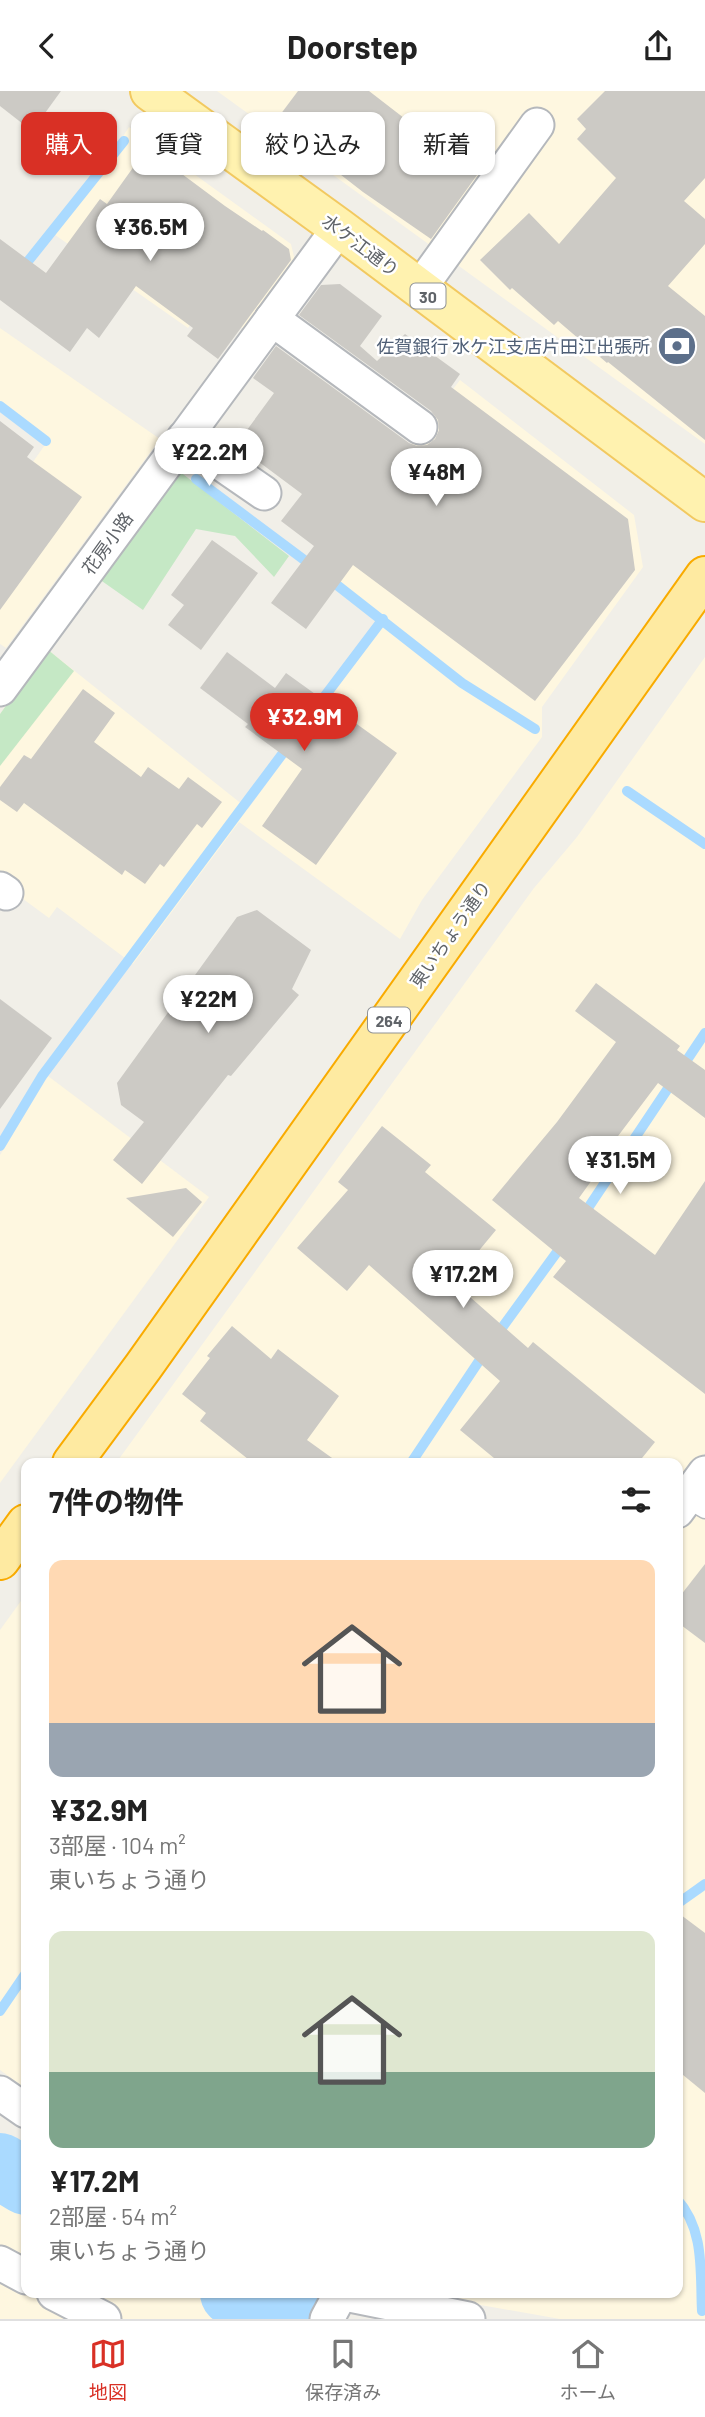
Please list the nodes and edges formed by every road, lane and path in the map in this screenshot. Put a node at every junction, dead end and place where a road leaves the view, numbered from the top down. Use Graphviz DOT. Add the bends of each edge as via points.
graph roads {
  1 [pos="159,94"];
  2 [pos="537,125"];
  3 [pos="339,228"];
  4 [pos="419,289"];
  5 [pos="272,319"];
  6 [pos="420,427"];
  7 [pos="184,437"];
  8 [pos="264,493"];
  9 [pos="705,502"];
  10 [pos="705,576"];
  11 [pos="0,688"];
  12 [pos="76,1458"];
  13 [pos="21,1531"];
  14 [pos="0,1560"];
  15 [pos="0,2093"];
  16 [pos="21,2108"];
  17 [pos="0,2263"];
  18 [pos="21,2274"];
  19 [pos="64,2298"];
  20 [pos="336,2303"];
  21 [pos="104,2319"];
  22 [pos="468,2319"];
  1 -- 3 [label="main road, 水ケ江通り / 30"];
  2 -- 4 [label="street"];
  3 -- 4 [label="main road, 水ケ江通り / 30"];
  3 -- 5 [label="street, 花房小路"];
  4 -- 9 [label="main road, 水ケ江通り / 30"];
  5 -- 6 [label="street"];
  5 -- 7 [label="street, 花房小路"];
  7 -- 8 [label="street"];
  7 -- 11 [label="street, 花房小路"];
  10 -- 12 [label="highway, 東いちょう通り / 264"];
  13 -- 14 [label="highway"];
  15 -- 16 [label="street"];
  17 -- 18 [label="street"];
  19 -- 21 [label="street"];
  20 -- 22 [label="street"];
}
